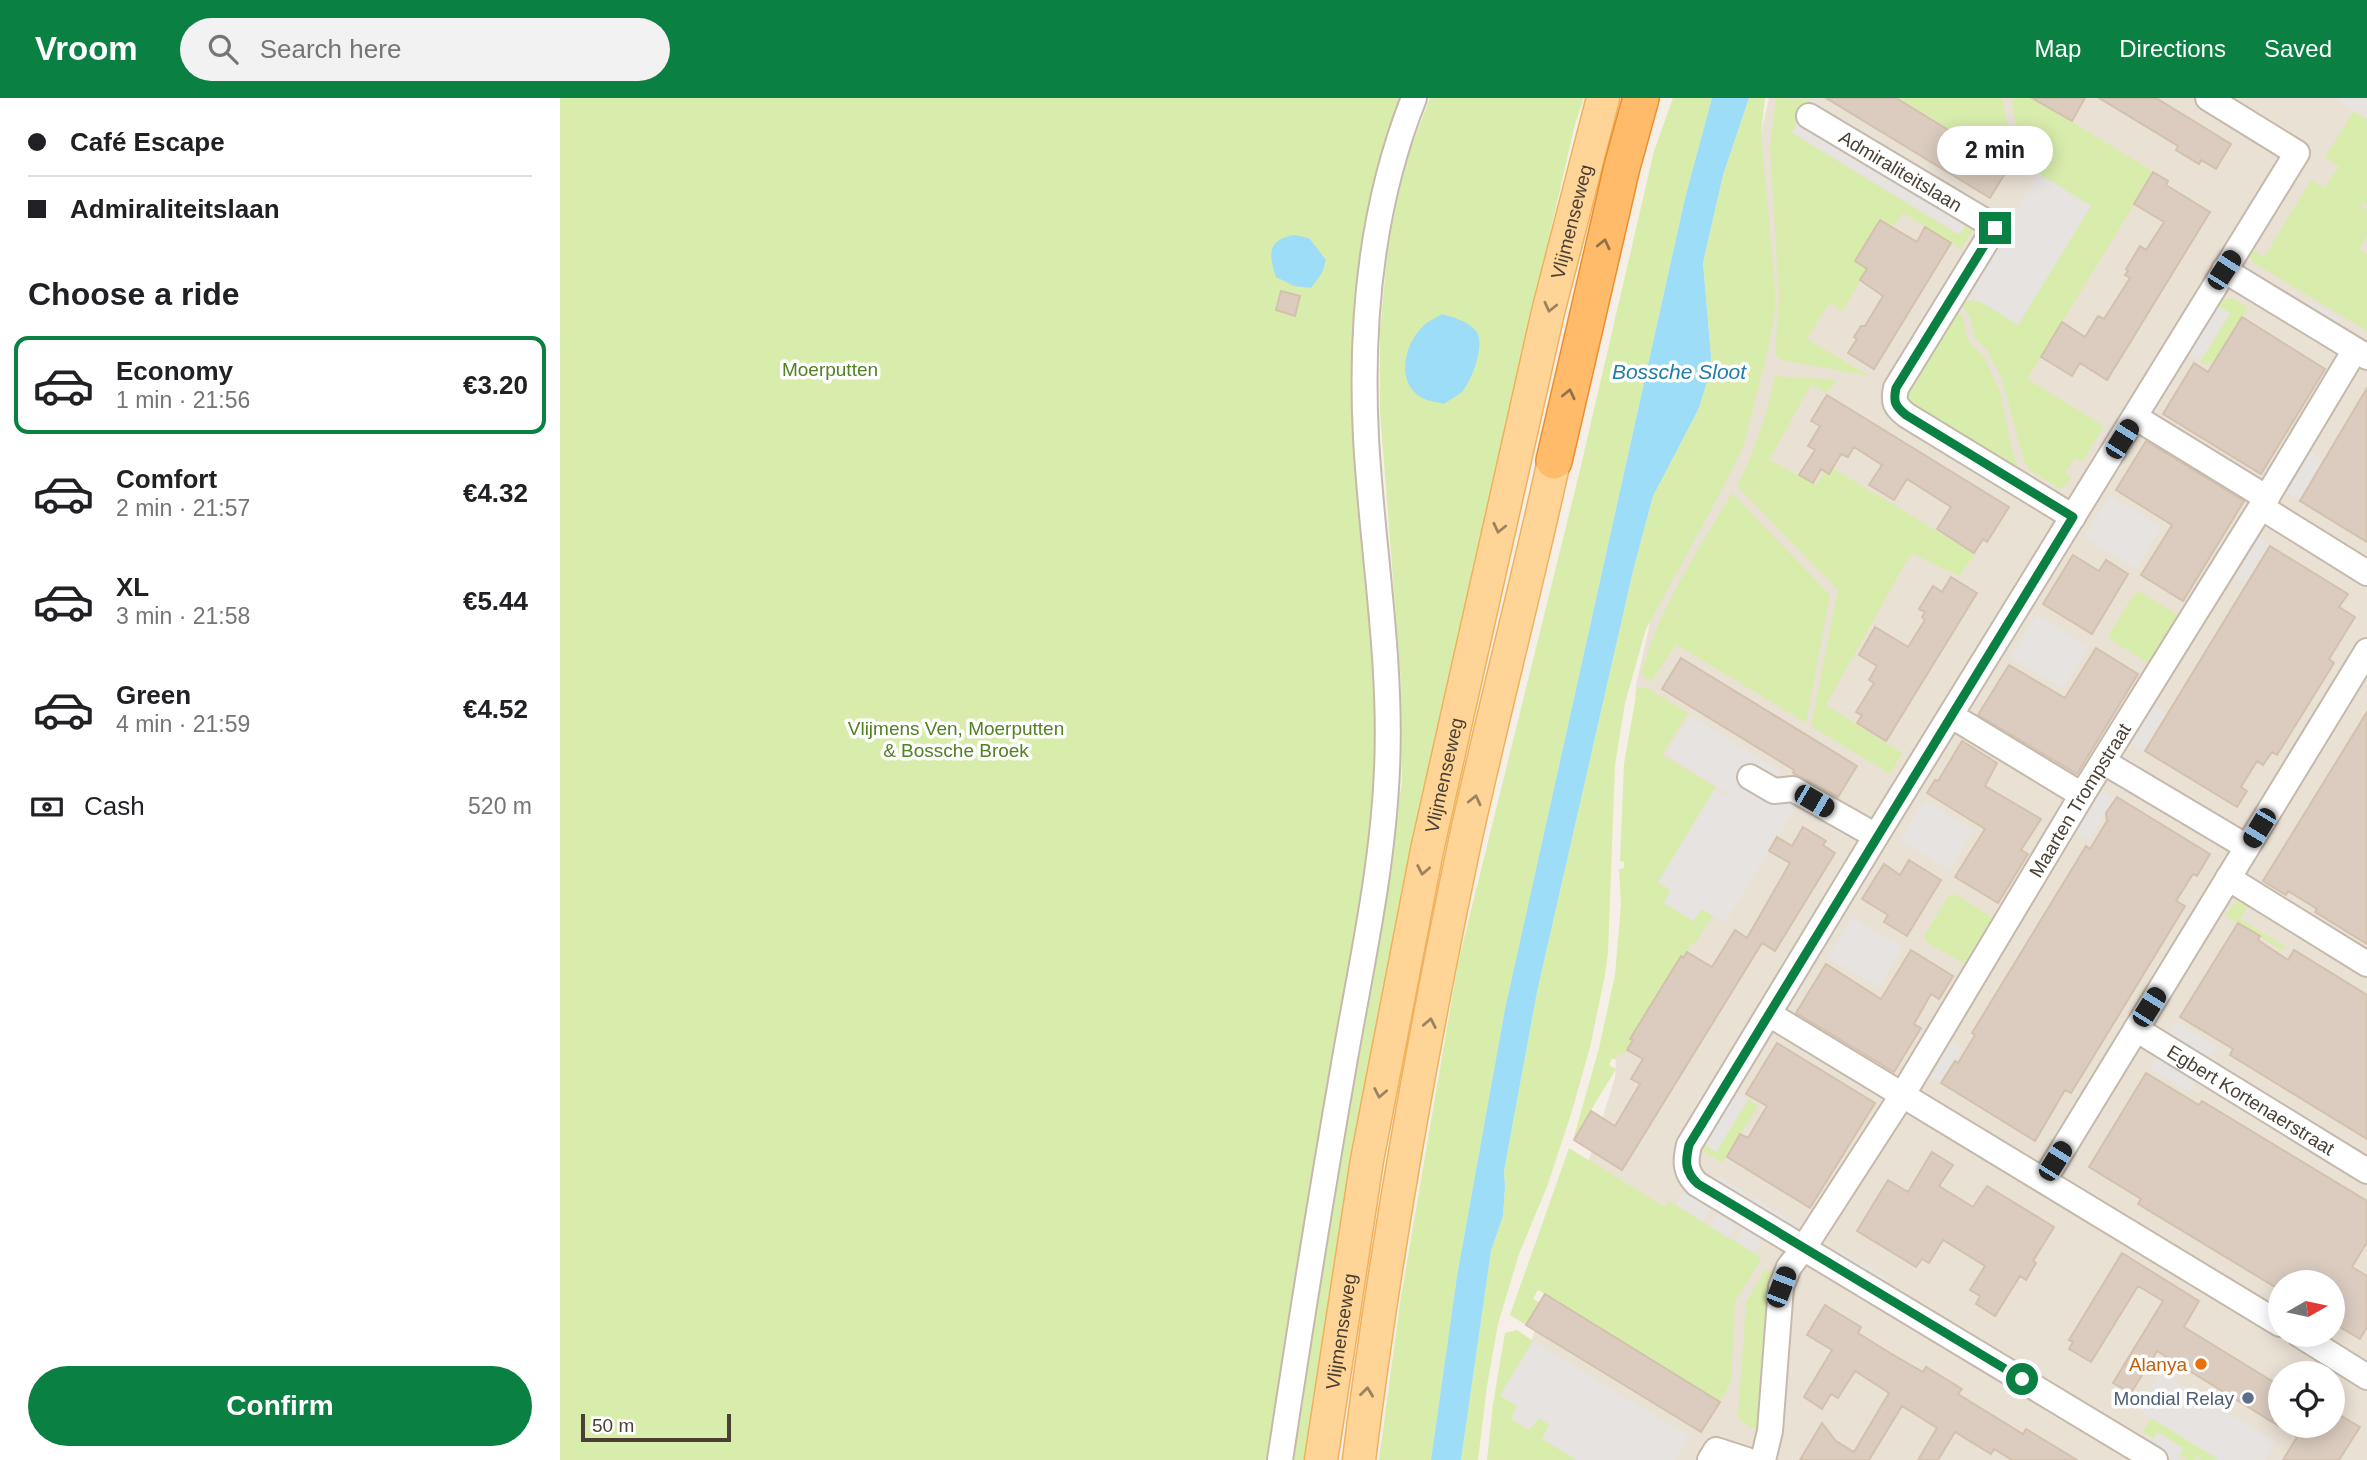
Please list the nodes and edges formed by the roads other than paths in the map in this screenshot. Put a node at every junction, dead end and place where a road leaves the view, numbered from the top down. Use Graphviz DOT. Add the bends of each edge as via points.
graph roads {
  1 [pos="1414,98"];
  2 [pos="1603,98"];
  3 [pos="1641,98"];
  4 [pos="2208,98"];
  5 [pos="1809,116"];
  6 [pos="2224,270"];
  7 [pos="2361,354"];
  8 [pos="2135,416"];
  9 [pos="1554,461"];
  10 [pos="2264,503"];
  11 [pos="2073,517"];
  12 [pos="2367,573"];
  13 [pos="2367,651"];
  14 [pos="1952,716"];
  15 [pos="2104,761"];
  16 [pos="1750,777"];
  17 [pos="2082,795"];
  18 [pos="1876,836"];
  19 [pos="2247,847"];
  20 [pos="2228,878"];
  21 [pos="2367,964"];
  22 [pos="1769,1014"];
  23 [pos="2136,1029"];
  24 [pos="1903,1094"];
  25 [pos="2367,1171"];
  26 [pos="2044,1180"];
  27 [pos="1803,1249"];
  28 [pos="2268,1317"];
  29 [pos="2321,1348"];
  30 [pos="2367,1377"];
  31 [pos="1280,1460"];
  32 [pos="1321,1460"];
  33 [pos="1359,1460"];
  34 [pos="1710,1460"];
  35 [pos="1747,1460"];
  36 [pos="1763,1460"];
  37 [pos="2155,1460"];
  1 -- 31 [label="street, Vlijmenseweg" via="1391,162 1379,220 1364,358 1366,439 1387,694 1387,770 1379,859"];
  2 -- 32 [label="main road, Vlijmenseweg, one-way" via="1548,312 1427,850 1367,1160"];
  9 -- 3 [label="highway, one-way"];
  4 -- 6 [label="street" via="2297,153"];
  5 -- 11 [label="street, Admiraliteitslaan" via="1995,228 1893,399 1906,415"];
  6 -- 7 [label="street"];
  6 -- 8 [label="street"];
  7 -- 10 [label="street, Maarten Trompstraat"];
  8 -- 10 [label="street"];
  8 -- 11 [label="street"];
  33 -- 9 [label="main road, Vlijmenseweg, one-way" via="1399,1184 1463,853"];
  10 -- 12 [label="street"];
  10 -- 15 [label="street, Maarten Trompstraat"];
  11 -- 14 [label="street"];
  13 -- 19 [label="street"];
  14 -- 17 [label="street"];
  14 -- 18 [label="street"];
  15 -- 17 [label="street, Maarten Trompstraat"];
  15 -- 19 [label="street"];
  16 -- 18 [label="street" via="1774,791 1793,789"];
  17 -- 24 [label="street, Maarten Trompstraat"];
  18 -- 22 [label="street"];
  19 -- 20 [label="street"];
  20 -- 21 [label="street"];
  20 -- 23 [label="street"];
  22 -- 24 [label="street"];
  22 -- 27 [label="street" via="1689,1145 1686,1167 1698,1184"];
  23 -- 25 [label="street, Egbert Kortenaerstraat"];
  23 -- 26 [label="street"];
  24 -- 26 [label="street"];
  24 -- 27 [label="street, Maarten Trompstraat"];
  26 -- 28 [label="street"];
  27 -- 36 [label="street, Maarten Trompstraat" via="1781,1287 1770,1431"];
  27 -- 37 [label="street"];
  29 -- 30 [label="street"];
  34 -- 35 [label="street" via="1716,1450"];
}
